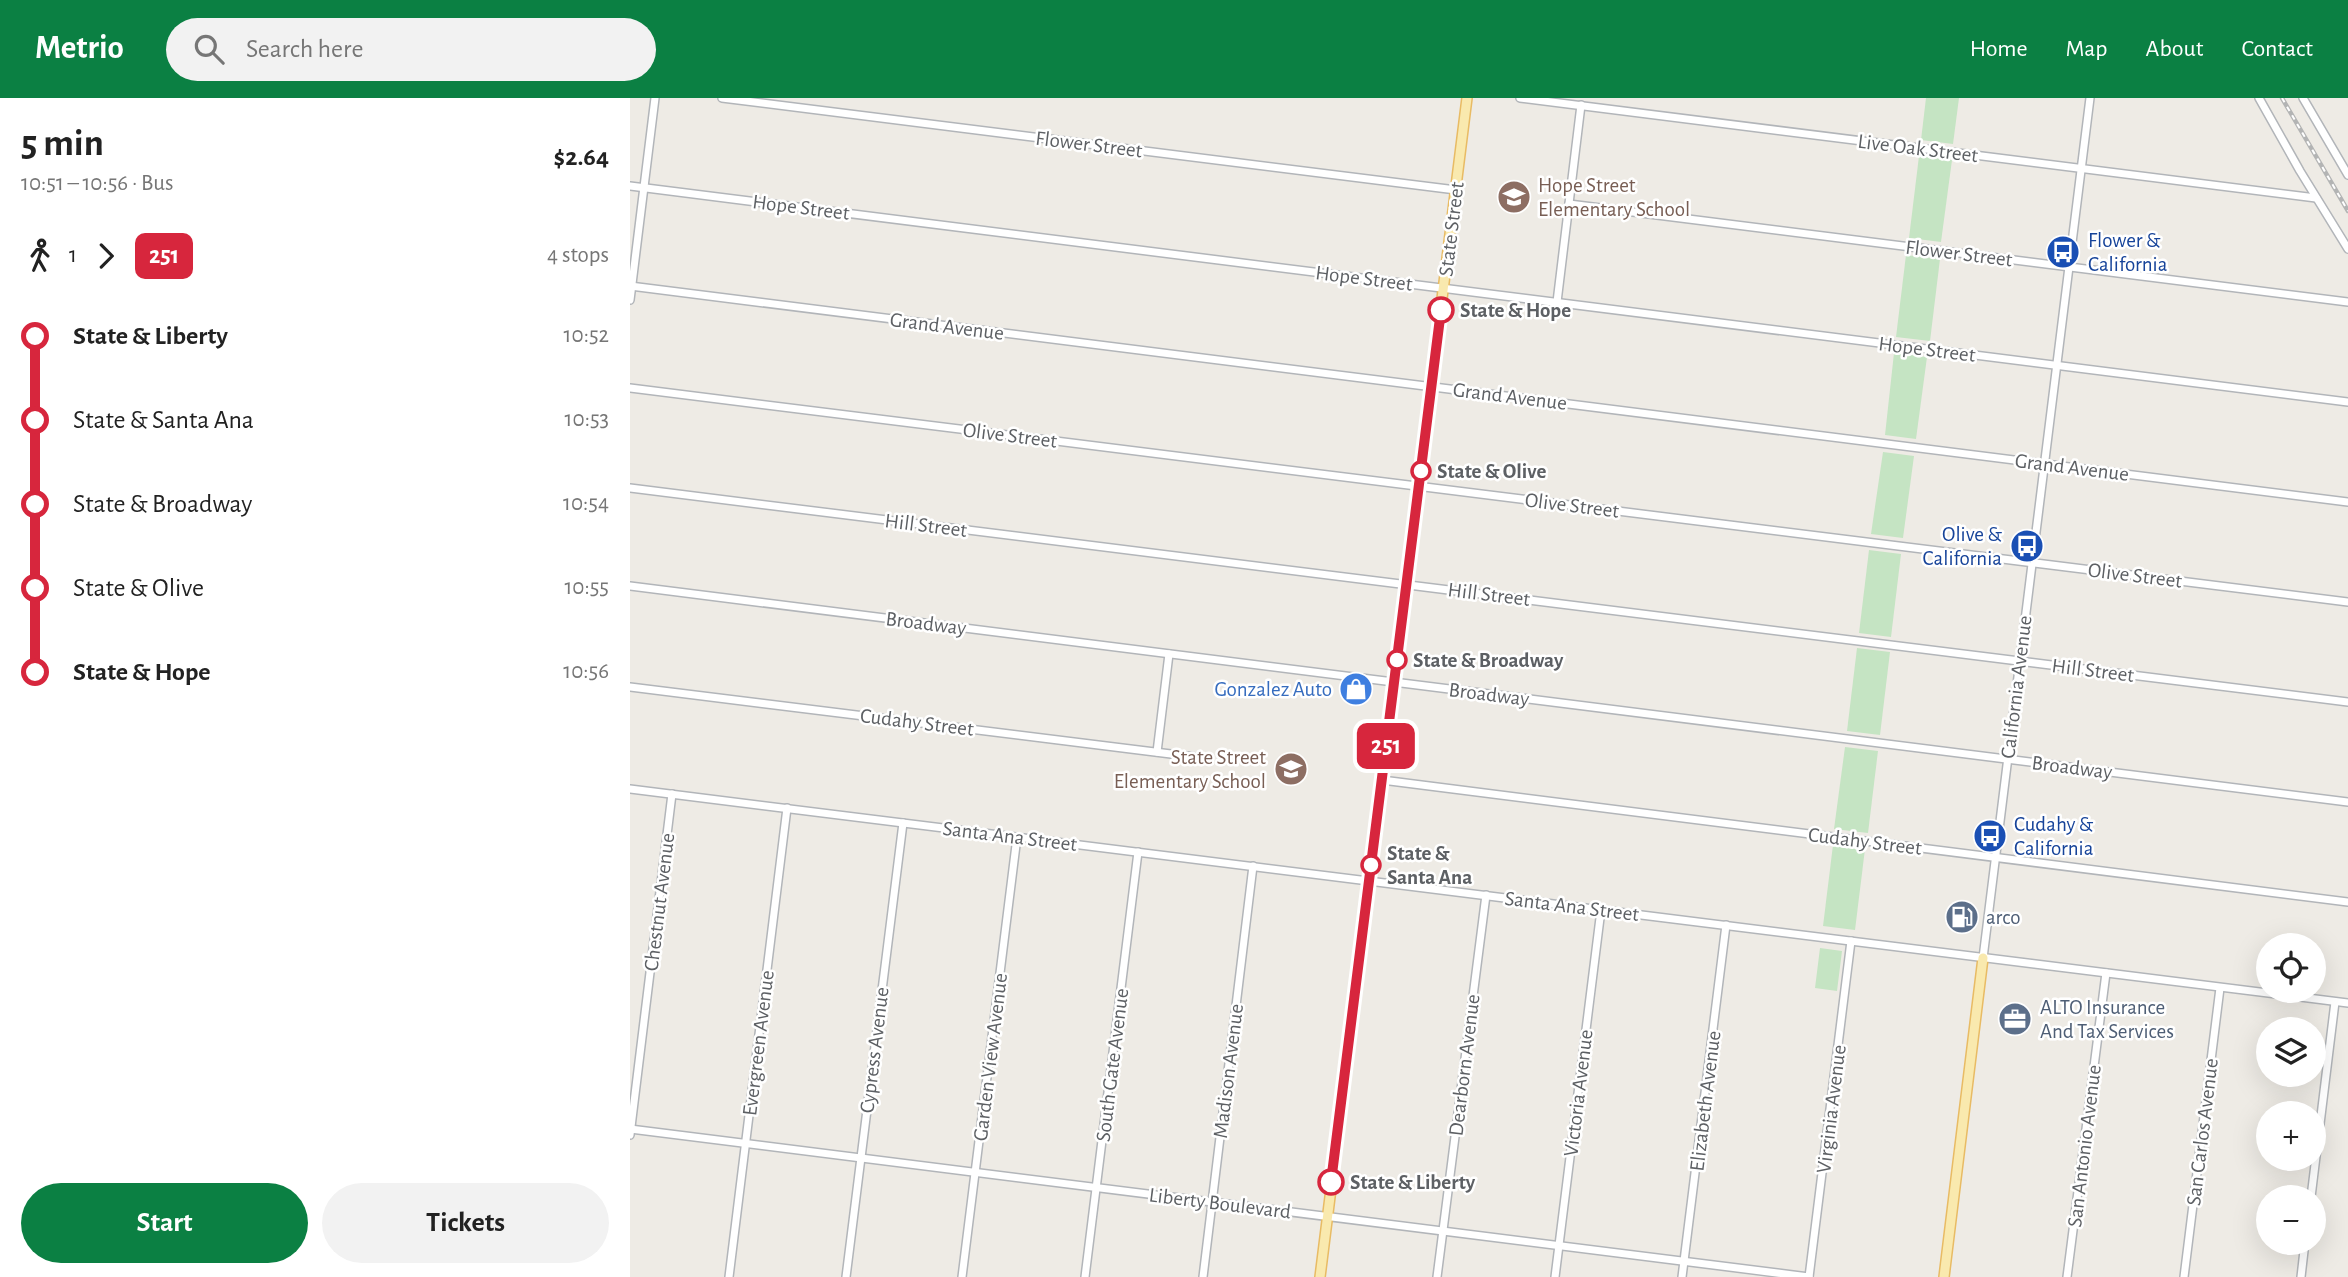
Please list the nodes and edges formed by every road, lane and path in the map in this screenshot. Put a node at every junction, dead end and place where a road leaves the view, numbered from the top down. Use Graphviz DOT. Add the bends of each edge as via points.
graph roads {
  1 [pos="655,98"];
  2 [pos="722,98"];
  3 [pos="1467,98"];
  4 [pos="1520,98"];
  5 [pos="2090,98"];
  6 [pos="2259,98"];
  7 [pos="2303,98"];
  8 [pos="1581,105"];
  9 [pos="2081,168"];
  10 [pos="2347,174"];
  11 [pos="630,186"];
  12 [pos="644,188"];
  13 [pos="1456,190"];
  14 [pos="2316,198"];
  15 [pos="1569,204"];
  16 [pos="2348,248"];
  17 [pos="2069,267"];
  18 [pos="631,286"];
  19 [pos="1443,288"];
  20 [pos="630,300"];
  21 [pos="1557,302"];
  22 [pos="2348,302"];
  23 [pos="2056,365"];
  24 [pos="1431,387"];
  25 [pos="630,388"];
  26 [pos="2348,402"];
  27 [pos="2044,464"];
  28 [pos="1419,486"];
  29 [pos="630,488"];
  30 [pos="2348,502"];
  31 [pos="2032,562"];
  32 [pos="1406,583"];
  33 [pos="630,586"];
  34 [pos="2348,602"];
  35 [pos="1169,654"];
  36 [pos="2020,661"];
  37 [pos="1394,682"];
  38 [pos="630,687"];
  39 [pos="2348,702"];
  40 [pos="1157,752"];
  41 [pos="1203,758"];
  42 [pos="2007,759"];
  43 [pos="1382,780"];
  44 [pos="630,789"];
  45 [pos="672,794"];
  46 [pos="2348,802"];
  47 [pos="787,808"];
  48 [pos="903,823"];
  49 [pos="1017,838"];
  50 [pos="1138,852"];
  51 [pos="1995,857"];
  52 [pos="1253,866"];
  53 [pos="1369,880"];
  54 [pos="1486,895"];
  55 [pos="2348,902"];
  56 [pos="1601,909"];
  57 [pos="1726,925"];
  58 [pos="1851,941"];
  59 [pos="1983,958"];
  60 [pos="2106,973"];
  61 [pos="2220,988"];
  62 [pos="2335,1002"];
  63 [pos="2348,1003"];
  64 [pos="630,1129"];
  65 [pos="630,1135"];
  66 [pos="746,1144"];
  67 [pos="861,1158"];
  68 [pos="975,1173"];
  69 [pos="2312,1185"];
  70 [pos="1096,1188"];
  71 [pos="1212,1202"];
  72 [pos="1327,1216"];
  73 [pos="1443,1231"];
  74 [pos="1559,1246"];
  75 [pos="2304,1255"];
  76 [pos="1684,1261"];
  77 [pos="729,1277"];
  78 [pos="846,1277"];
  79 [pos="962,1277"];
  80 [pos="1085,1277"];
  81 [pos="1202,1277"];
  82 [pos="1320,1277"];
  83 [pos="1437,1277"];
  84 [pos="1555,1277"];
  85 [pos="1682,1277"];
  86 [pos="1809,1277"];
  87 [pos="1944,1277"];
  88 [pos="2067,1277"];
  89 [pos="2184,1277"];
  90 [pos="2301,1277"];
  1 -- 12 [label="street"];
  2 -- 13 [label="street, Flower Street"];
  3 -- 13 [label="main road, State Street"];
  4 -- 8 [label="street, Live Oak Street"];
  5 -- 9 [label="street, California Avenue"];
  6 -- 14 [label="street"];
  7 -- 10 [label="street"];
  8 -- 9 [label="street, Live Oak Street"];
  8 -- 15 [label="street"];
  9 -- 14 [label="street, Live Oak Street"];
  9 -- 17 [label="street, California Avenue"];
  11 -- 12 [label="street, Hope Street"];
  12 -- 18 [label="street"];
  12 -- 19 [label="street, Hope Street"];
  13 -- 19 [label="main road, State Street"];
  14 -- 16 [label="street"];
  15 -- 17 [label="street, Flower Street"];
  15 -- 21 [label="street"];
  17 -- 22 [label="street, Flower Street"];
  17 -- 23 [label="street, California Avenue"];
  18 -- 20 [label="street"];
  18 -- 24 [label="street, Grand Avenue"];
  19 -- 21 [label="street, Hope Street"];
  19 -- 24 [label="main road, State Street"];
  21 -- 23 [label="street, Hope Street"];
  23 -- 26 [label="street, Hope Street"];
  23 -- 27 [label="street, California Avenue"];
  24 -- 27 [label="street, Grand Avenue"];
  24 -- 28 [label="main road, State Street"];
  25 -- 28 [label="street, Olive Street"];
  27 -- 30 [label="street, Grand Avenue"];
  27 -- 31 [label="street, California Avenue"];
  28 -- 31 [label="street, Olive Street"];
  28 -- 32 [label="main road, State Street"];
  29 -- 32 [label="street, Hill Street"];
  31 -- 34 [label="street, Olive Street"];
  31 -- 36 [label="street, California Avenue"];
  32 -- 36 [label="street, Hill Street"];
  32 -- 37 [label="main road, State Street"];
  33 -- 35 [label="street, Broadway"];
  35 -- 37 [label="street, Broadway"];
  35 -- 40 [label="street"];
  36 -- 39 [label="street, Hill Street"];
  36 -- 42 [label="street, California Avenue"];
  37 -- 42 [label="street, Broadway"];
  37 -- 43 [label="main road, State Street"];
  38 -- 40 [label="street, Cudahy Street"];
  40 -- 41 [label="street, Cudahy Street"];
  42 -- 46 [label="street, Broadway"];
  42 -- 51 [label="street, California Avenue"];
  43 -- 51 [label="street, Cudahy Street"];
  43 -- 53 [label="main road, State Street"];
  44 -- 45 [label="street, Santa Ana Street"];
  45 -- 47 [label="street, Santa Ana Street"];
  45 -- 64 [label="street, Chestnut Avenue"];
  47 -- 48 [label="street, Santa Ana Street"];
  47 -- 66 [label="street, Evergreen Avenue"];
  48 -- 49 [label="street, Santa Ana Street"];
  48 -- 67 [label="street, Cypress Avenue"];
  49 -- 50 [label="street, Santa Ana Street"];
  49 -- 68 [label="street, Garden View Avenue"];
  50 -- 52 [label="street, Santa Ana Street"];
  50 -- 70 [label="street, South Gate Avenue"];
  51 -- 55 [label="street, Cudahy Street"];
  51 -- 59 [label="street, California Avenue"];
  52 -- 53 [label="street, Santa Ana Street"];
  52 -- 71 [label="street, Madison Avenue"];
  53 -- 54 [label="street, Santa Ana Street"];
  53 -- 72 [label="main road, State Street"];
  54 -- 56 [label="street, Santa Ana Street"];
  54 -- 73 [label="street, Dearborn Avenue"];
  56 -- 57 [label="street, Santa Ana Street"];
  56 -- 74 [label="street, Victoria Avenue"];
  57 -- 58 [label="street, Santa Ana Street"];
  57 -- 76 [label="street, Elizabeth Avenue"];
  58 -- 59 [label="street, Santa Ana Street"];
  58 -- 86 [label="street, Virginia Avenue"];
  59 -- 60 [label="street, Santa Ana Street"];
  59 -- 87 [label="main road, California Avenue"];
  60 -- 61 [label="street, Santa Ana Street"];
  60 -- 88 [label="street, San Antonio Avenue"];
  61 -- 62 [label="street, Santa Ana Street"];
  61 -- 89 [label="street, San Carlos Avenue"];
  62 -- 63 [label="street, Santa Ana Street"];
  62 -- 69 [label="street"];
  64 -- 65 [label="street, Chestnut Avenue"];
  64 -- 66 [label="street, Liberty Boulevard"];
  66 -- 67 [label="street, Liberty Boulevard"];
  66 -- 77 [label="street, Evergreen Avenue"];
  67 -- 68 [label="street, Liberty Boulevard"];
  67 -- 78 [label="street, Cypress Avenue"];
  68 -- 70 [label="street, Liberty Boulevard"];
  68 -- 79 [label="street, Garden View Avenue"];
  70 -- 71 [label="street, Liberty Boulevard"];
  70 -- 80 [label="street, South Gate Avenue"];
  71 -- 72 [label="street, Liberty Boulevard"];
  71 -- 81 [label="street, Madison Avenue"];
  72 -- 73 [label="street, Liberty Boulevard"];
  72 -- 82 [label="main road, State Street"];
  73 -- 74 [label="street, Liberty Boulevard"];
  73 -- 83 [label="street, Dearborn Avenue"];
  74 -- 76 [label="street, Liberty Boulevard"];
  74 -- 84 [label="street, Victoria Avenue"];
  75 -- 90 [label="street"];
  76 -- 85 [label="street, Elizabeth Avenue"];
  76 -- 86 [label="street, Liberty Boulevard"];
}
